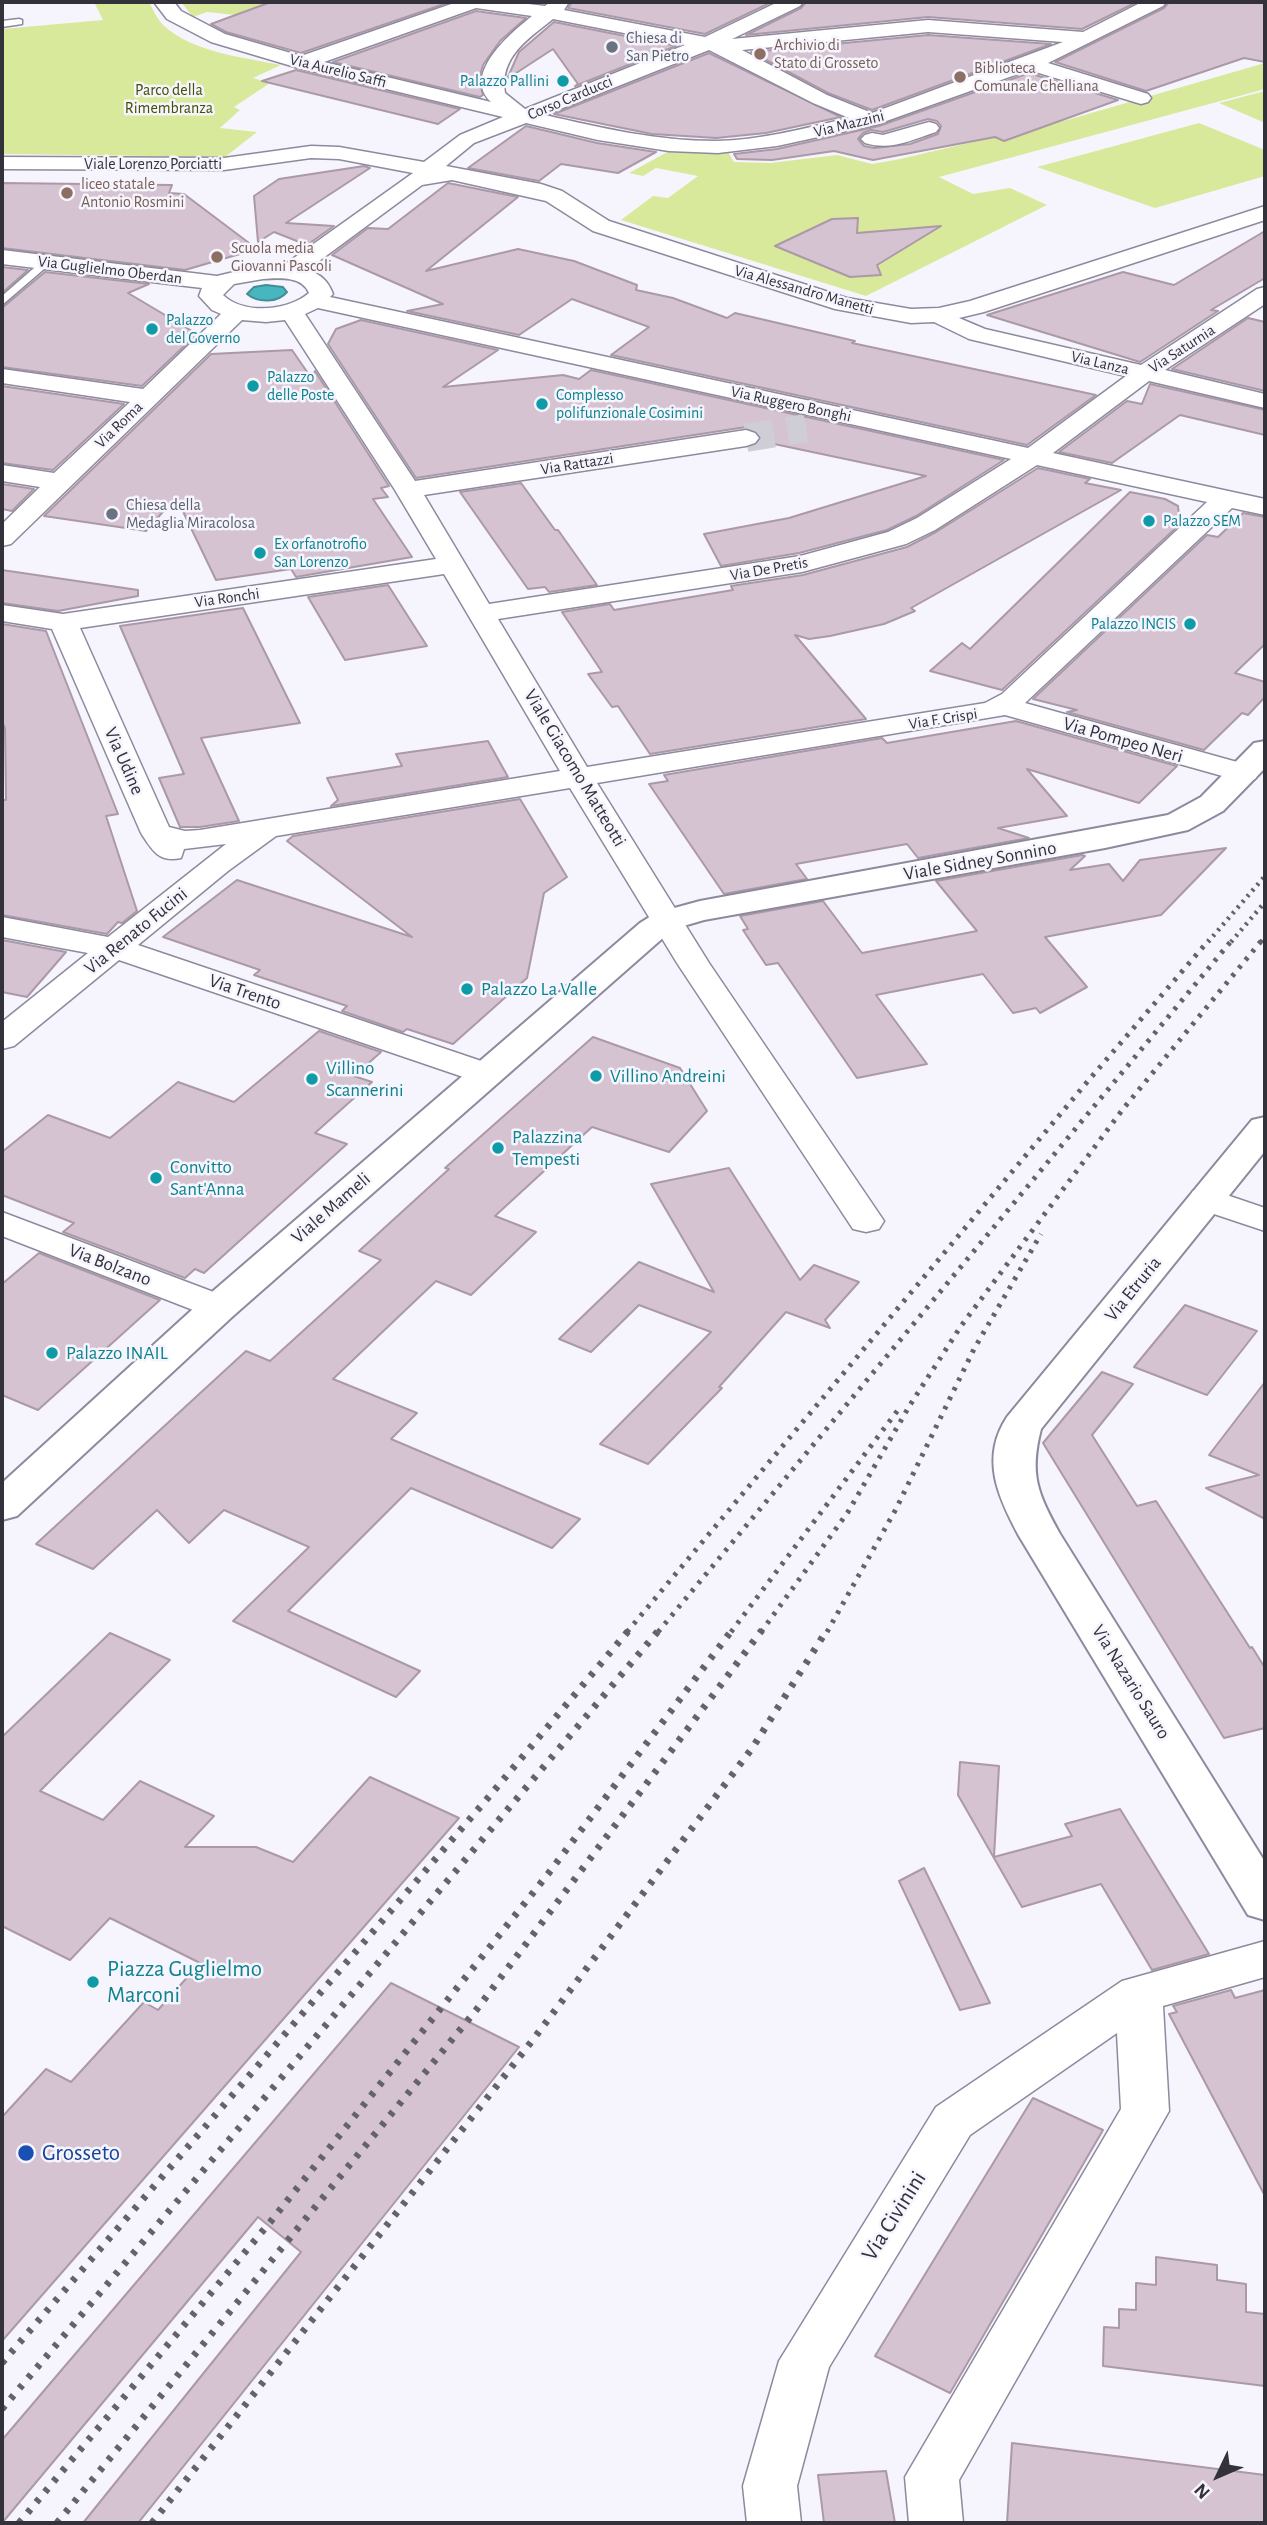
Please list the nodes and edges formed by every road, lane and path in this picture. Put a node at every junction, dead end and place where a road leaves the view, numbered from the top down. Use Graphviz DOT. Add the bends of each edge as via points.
graph roads {
  1 [pos="164,2"];
  2 [pos="474,2"];
  3 [pos="793,2"];
  4 [pos="1156,2"];
  5 [pos="556,7"];
  6 [pos="19,22"];
  7 [pos="2,24"];
  8 [pos="1083,38"];
  9 [pos="713,45"];
  10 [pos="302,63"];
  11 [pos="1030,64"];
  12 [pos="1141,98"];
  13 [pos="523,118"];
  14 [pos="871,120"];
  15 [pos="850,125"];
  16 [pos="929,128"];
  17 [pos="2,163"];
  18 [pos="416,171"];
  19 [pos="1265,213"];
  20 [pos="2,257"];
  21 [pos="46,262"];
  22 [pos="288,273"];
  23 [pos="219,283"];
  24 [pos="2,302"];
  25 [pos="1261,302"];
  26 [pos="304,306"];
  27 [pos="237,312"];
  28 [pos="939,315"];
  29 [pos="1144,373"];
  30 [pos="2,376"];
  31 [pos="149,397"];
  32 [pos="1265,401"];
  33 [pos="864,419"];
  34 [pos="806,428"];
  35 [pos="746,438"];
  36 [pos="1032,457"];
  37 [pos="2,473"];
  38 [pos="60,482"];
  39 [pos="408,490"];
  40 [pos="1227,498"];
  41 [pos="1265,507"];
  42 [pos="2,538"];
  43 [pos="451,565"];
  44 [pos="2,613"];
  45 [pos="482,613"];
  46 [pos="63,622"];
  47 [pos="1003,706"];
  48 [pos="1255,762"];
  49 [pos="579,778"];
  50 [pos="272,828"];
  51 [pos="156,833"];
  52 [pos="176,898"];
  53 [pos="668,920"];
  54 [pos="2,927"];
  55 [pos="116,948"];
  56 [pos="2,1040"];
  57 [pos="484,1073"];
  58 [pos="1265,1128"];
  59 [pos="1206,1199"];
  60 [pos="1265,1220"];
  61 [pos="866,1221"];
  62 [pos="2,1223"];
  63 [pos="219,1307"];
  64 [pos="1012,1456"];
  65 [pos="2,1506"];
  66 [pos="1259,1878"];
  67 [pos="1265,1959"];
  68 [pos="1139,1994"];
  69 [pos="774,2523"];
  70 [pos="936,2523"];
  1 -- 10 [label="street, Via Aurelio Saffi" via="174,15 218,38"];
  2 -- 5 [label="street"];
  2 -- 10 [label="street"];
  3 -- 9 [label="street, Corso Carducci"];
  4 -- 8 [label="street, Via Mazzini"];
  5 -- 9 [label="street"];
  5 -- 13 [label="street" via="515,39 497,65 495,95"];
  6 -- 7 [label="lane"];
  8 -- 9 [label="street" via="949,20"];
  8 -- 11 [label="street, Via Mazzini"];
  9 -- 13 [label="street, Corso Carducci"];
  9 -- 14 [label="street"];
  10 -- 13 [label="street, Via Aurelio Saffi"];
  11 -- 12 [label="street"];
  11 -- 14 [label="street, Via Mazzini"];
  13 -- 15 [label="street, Via Mazzini" via="670,145 718,147 777,141"];
  13 -- 18 [label="street, Corso Carducci" via="467,139"];
  14 -- 15 [label="street, Via Mazzini"];
  15 -- 16 [label="street" via="877,142"];
  17 -- 18 [label="street, Viale Lorenzo Porciatti" via="224,164 323,152"];
  18 -- 22 [label="street, Corso Carducci"];
  18 -- 28 [label="street, Via Alessandro Manetti" via="459,174 540,191 601,226 844,304 894,314"];
  19 -- 28 [label="street, Via Alessandro Manetti"];
  20 -- 21 [label="street, Via Guglielmo Oberdan"];
  21 -- 23 [label="street, Via Guglielmo Oberdan"];
  21 -- 24 [label="lane"];
  22 -- 23 [label="street" via="250,273"];
  22 -- 26 [label="street, Viale Giacomo Matteotti" via="320,287 321,294"];
  23 -- 27 [label="street" via="212,290 215,303"];
  25 -- 29 [label="street, Via Saturnia"];
  26 -- 27 [label="street, Via Ruggero Bonghi" via="273,314"];
  26 -- 33 [label="street, Via Ruggero Bonghi"];
  26 -- 39 [label="street, Viale Giacomo Matteotti"];
  27 -- 31 [label="street, Via Roma"];
  28 -- 29 [label="street, Via Lanza" via="977,334"];
  29 -- 32 [label="street, Via Lanza"];
  29 -- 36 [label="street, Via Saturnia"];
  30 -- 31 [label="street"];
  31 -- 38 [label="street, Via Roma"];
  33 -- 34 [label="street"];
  33 -- 36 [label="street, Via Ruggero Bonghi"];
  35 -- 39 [label="street, Via Rattazzi"];
  36 -- 40 [label="street, Via Ruggero Bonghi"];
  36 -- 45 [label="street, Via De Pretis" via="926,524 857,550 802,564"];
  37 -- 38 [label="street"];
  38 -- 42 [label="street, Via Roma"];
  39 -- 43 [label="street, Viale Giacomo Matteotti"];
  40 -- 41 [label="street, Via Ruggero Bonghi"];
  40 -- 47 [label="street, Via F. Crispi"];
  43 -- 45 [label="street, Viale Giacomo Matteotti"];
  43 -- 46 [label="street, Via Ronchi"];
  44 -- 46 [label="street, Via Ronchi"];
  45 -- 49 [label="street, Viale Giacomo Matteotti"];
  46 -- 51 [label="street, Via Udine"];
  47 -- 48 [label="street, Via Pompeo Neri"];
  47 -- 49 [label="street, Via F. Crispi" via="979,714"];
  48 -- 53 [label="street, Viale Sidney Sonnino" via="1212,804 1177,823"];
  49 -- 50 [label="street, Via Renato Fucini"];
  49 -- 53 [label="street, Viale Giacomo Matteotti"];
  50 -- 51 [label="street, Via Renato Fucini" via="185,840"];
  50 -- 52 [label="street, Via Renato Fucini" via="237,849"];
  51 -- 52 [label="street, Via Udine" via="178,869 181,883"];
  52 -- 55 [label="street, Via Renato Fucini"];
  53 -- 57 [label="street, Viale Mameli" via="630,947"];
  53 -- 61 [label="street, Viale Giacomo Matteotti"];
  54 -- 55 [label="street, Via Trento"];
  55 -- 56 [label="street, Via Renato Fucini"];
  55 -- 57 [label="street, Via Trento"];
  57 -- 63 [label="street, Viale Mameli"];
  58 -- 59 [label="street, Via Etruria"];
  59 -- 60 [label="street"];
  59 -- 64 [label="street, Via Etruria" via="1021,1426"];
  62 -- 63 [label="street, Via Bolzano"];
  63 -- 65 [label="street, Viale Mameli"];
  64 -- 66 [label="street, Via Nazario Sauro" via="1015,1489 1040,1536"];
  67 -- 68 [label="street, Via Civinini"];
  68 -- 69 [label="street, Via Civinini" via="953,2121 805,2361 770,2486"];
  68 -- 70 [label="street" via="1145,2111 932,2477"];
}
